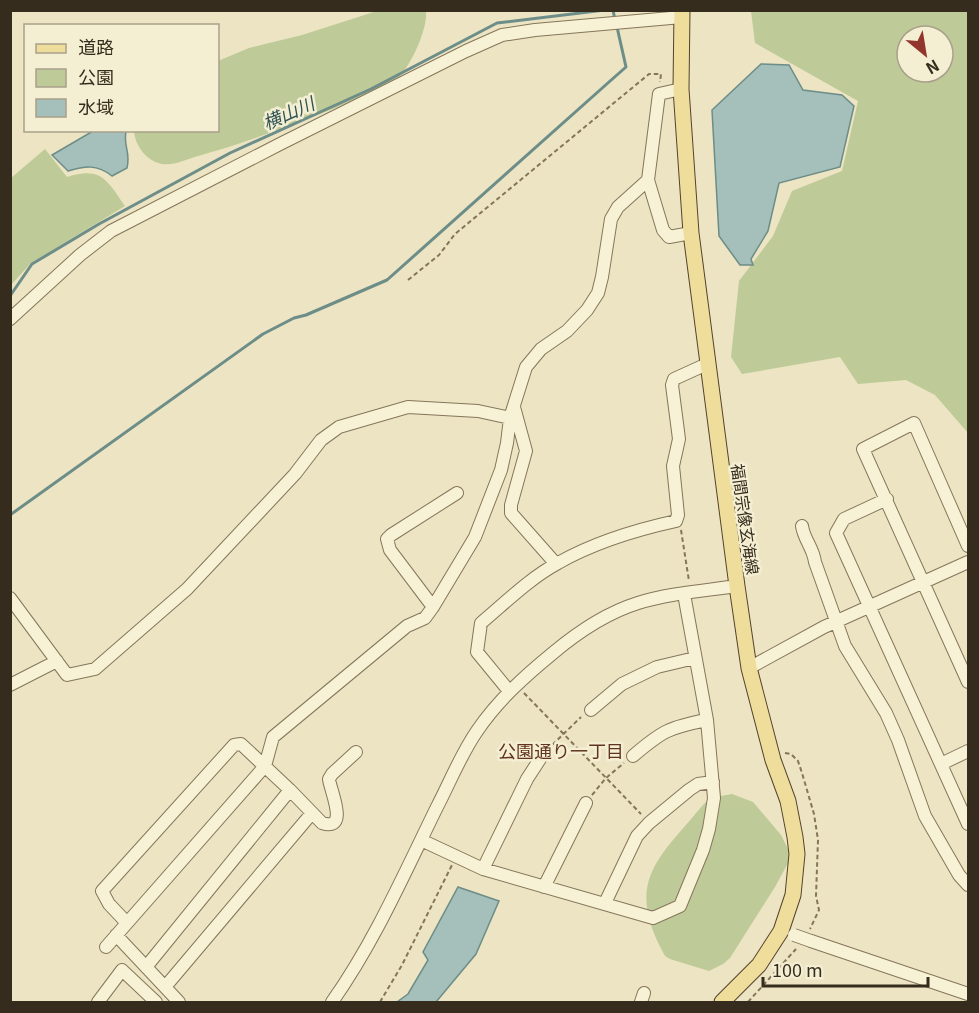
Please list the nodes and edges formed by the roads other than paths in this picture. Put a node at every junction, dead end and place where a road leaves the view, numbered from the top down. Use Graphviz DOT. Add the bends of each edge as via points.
graph roads {
  1 [pos="624,10"];
  2 [pos="682,14"];
  3 [pos="610,23"];
  4 [pos="681,89"];
  5 [pos="648,180"];
  6 [pos="691,233"];
  7 [pos="10,319"];
  8 [pos="707,364"];
  9 [pos="514,405"];
  10 [pos="510,418"];
  11 [pos="457,493"];
  12 [pos="887,498"];
  13 [pos="802,526"];
  14 [pos="969,546"];
  15 [pos="969,562"];
  16 [pos="556,564"];
  17 [pos="925,583"];
  18 [pos="737,586"];
  19 [pos="687,593"];
  20 [pos="10,598"];
  21 [pos="433,607"];
  22 [pos="871,608"];
  23 [pos="835,622"];
  24 [pos="695,658"];
  25 [pos="57,661"];
  26 [pos="749,668"];
  27 [pos="969,682"];
  28 [pos="10,685"];
  29 [pos="513,688"];
  30 [pos="591,710"];
  31 [pos="707,720"];
  32 [pos="969,751"];
  33 [pos="356,752"];
  34 [pos="633,756"];
  35 [pos="540,759"];
  36 [pos="941,764"];
  37 [pos="265,766"];
  38 [pos="713,782"];
  39 [pos="290,790"];
  40 [pos="586,803"];
  41 [pos="312,813"];
  42 [pos="969,824"];
  43 [pos="421,840"];
  44 [pos="483,869"];
  45 [pos="969,885"];
  46 [pos="544,887"];
  47 [pos="605,903"];
  48 [pos="127,923"];
  49 [pos="787,933"];
  50 [pos="116,935"];
  51 [pos="106,947"];
  52 [pos="146,967"];
  53 [pos="165,987"];
  54 [pos="969,994"];
  55 [pos="98,1002"];
  56 [pos="156,1002"];
  57 [pos="179,1002"];
  58 [pos="332,1002"];
  59 [pos="722,1002"];
  1 -- 3 [label="street"];
  2 -- 3 [label="street"];
  2 -- 4 [label="main road, 福間宗像玄海線"];
  3 -- 7 [label="street" via="502,35 466,51 111,231"];
  4 -- 5 [label="street" via="659,94"];
  4 -- 6 [label="main road, 福間宗像玄海線"];
  5 -- 6 [label="street" via="663,230 669,237"];
  5 -- 9 [label="street" via="618,207 611,219 598,293 567,331 526,367"];
  6 -- 8 [label="main road, 福間宗像玄海線"];
  8 -- 16 [label="street" via="674,379 672,385 679,440 673,466 676,520 603,542"];
  8 -- 18 [label="main road, 福間宗像玄海線"];
  9 -- 10 [label="street"];
  9 -- 16 [label="street" via="526,451 511,513"];
  10 -- 21 [label="street" via="507,443 490,500 471,544"];
  10 -- 25 [label="street" via="478,411 408,407 339,427 321,440 295,474 186,589 95,669 67,675"];
  11 -- 21 [label="street" via="387,539 390,550"];
  12 -- 14 [label="street" via="863,449 914,423"];
  12 -- 17 [label="street"];
  12 -- 22 [label="street" via="844,519 836,533"];
  13 -- 23 [label="street" via="814,550"];
  15 -- 17 [label="street"];
  16 -- 29 [label="street" via="481,623 477,652"];
  17 -- 22 [label="street"];
  17 -- 27 [label="street"];
  18 -- 19 [label="street"];
  18 -- 26 [label="main road, 福間宗像玄海線"];
  19 -- 24 [label="street"];
  19 -- 29 [label="street" via="638,603 608,615 567,641"];
  20 -- 25 [label="street"];
  21 -- 37 [label="street" via="425,618 407,626 273,737"];
  22 -- 23 [label="street"];
  22 -- 36 [label="street"];
  23 -- 26 [label="street"];
  23 -- 45 [label="street" via="845,646 886,713 925,816 959,875"];
  24 -- 30 [label="street" via="657,667 622,684"];
  24 -- 31 [label="street"];
  25 -- 28 [label="street"];
  26 -- 49 [label="main road, 福間宗像玄海線" via="795,837 796,873"];
  29 -- 43 [label="street" via="468,745"];
  31 -- 34 [label="street" via="675,726"];
  31 -- 38 [label="street"];
  32 -- 36 [label="street"];
  33 -- 41 [label="street" via="329,779 337,802 336,818 322,824"];
  35 -- 44 [label="street"];
  36 -- 42 [label="street"];
  37 -- 39 [label="street"];
  37 -- 48 [label="street"];
  37 -- 48 [label="street" via="241,744 234,746 102,891"];
  38 -- 47 [label="street" via="698,784 637,836"];
  38 -- 47 [label="street" via="710,829 680,906 653,918"];
  39 -- 41 [label="street"];
  39 -- 52 [label="street"];
  40 -- 46 [label="street"];
  41 -- 53 [label="street"];
  43 -- 44 [label="street"];
  43 -- 58 [label="street" via="372,939"];
  44 -- 46 [label="street"];
  46 -- 47 [label="street"];
  48 -- 50 [label="street"];
  49 -- 54 [label="street, bridge"];
  49 -- 59 [label="main road, 福間宗像玄海線"];
  50 -- 51 [label="street"];
  50 -- 52 [label="street"];
  52 -- 53 [label="street"];
  53 -- 57 [label="street"];
  55 -- 56 [label="street" via="122,970"];
}
